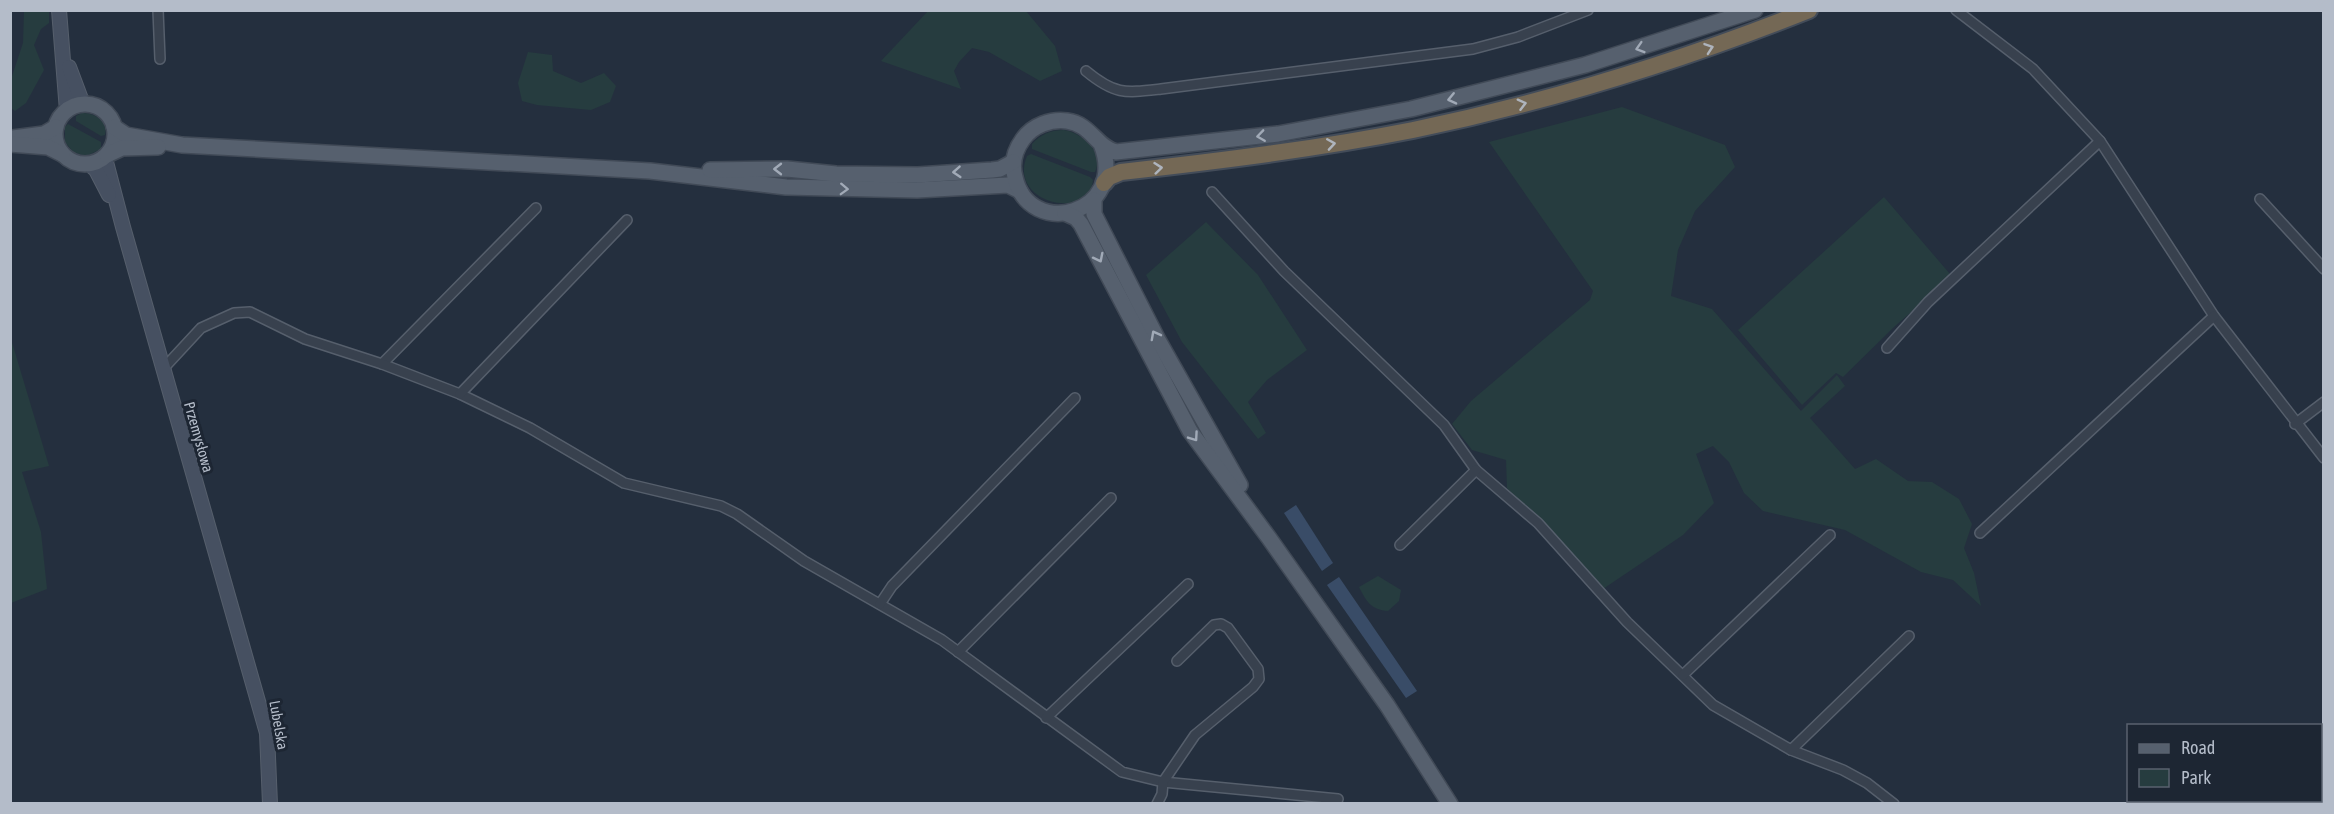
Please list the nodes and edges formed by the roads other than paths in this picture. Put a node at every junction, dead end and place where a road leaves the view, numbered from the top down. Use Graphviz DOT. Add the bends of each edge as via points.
graph roads {
  1 [pos="59,10"];
  2 [pos="158,10"];
  3 [pos="1588,10"];
  4 [pos="1755,10"];
  5 [pos="1809,10"];
  6 [pos="1956,10"];
  7 [pos="62,48"];
  8 [pos="160,59"];
  9 [pos="1086,71"];
  10 [pos="85,104"];
  11 [pos="67,111"];
  12 [pos="56,127"];
  13 [pos="114,128"];
  14 [pos="10,138"];
  15 [pos="2100,141"];
  16 [pos="10,144"];
  17 [pos="1101,144"];
  18 [pos="182,145"];
  19 [pos="62,154"];
  20 [pos="107,155"];
  21 [pos="1013,162"];
  22 [pos="89,164"];
  23 [pos="650,171"];
  24 [pos="1104,183"];
  25 [pos="1020,191"];
  26 [pos="1212,192"];
  27 [pos="2260,199"];
  28 [pos="1094,200"];
  29 [pos="536,208"];
  30 [pos="1065,213"];
  31 [pos="627,220"];
  32 [pos="123,227"];
  33 [pos="2324,269"];
  34 [pos="2214,316"];
  35 [pos="1887,348"];
  36 [pos="382,364"];
  37 [pos="163,369"];
  38 [pos="460,393"];
  39 [pos="1075,398"];
  40 [pos="2324,402"];
  41 [pos="2295,424"];
  42 [pos="2324,458"];
  43 [pos="1476,470"];
  44 [pos="1112,498"];
  45 [pos="1980,533"];
  46 [pos="1830,535"];
  47 [pos="1269,538"];
  48 [pos="1400,545"];
  49 [pos="1188,584"];
  50 [pos="880,604"];
  51 [pos="1909,636"];
  52 [pos="958,652"];
  53 [pos="246,655"];
  54 [pos="1177,661"];
  55 [pos="1683,675"];
  56 [pos="1046,718"];
  57 [pos="1791,750"];
  58 [pos="1162,782"];
  59 [pos="1338,799"];
  60 [pos="270,804"];
  61 [pos="1157,804"];
  62 [pos="1450,804"];
  63 [pos="1894,804"];
  1 -- 7 [label="street"];
  2 -- 8 [label="street"];
  3 -- 9 [label="street" via="1528,34 1473,49 1161,89 1114,90"];
  4 -- 17 [label="main road, one-way" via="1585,65 1340,123 1123,152 1111,151"];
  24 -- 5 [label="highway, one-way" via="1121,172 1274,154 1500,110 1680,58"];
  6 -- 15 [label="street" via="2033,69"];
  7 -- 10 [label="street"];
  7 -- 11 [label="street"];
  10 -- 11 [label="main road"];
  10 -- 13 [label="main road" via="104,111"];
  11 -- 12 [label="main road"];
  12 -- 14 [label="main road" via="44,134"];
  12 -- 19 [label="main road" via="57,146"];
  13 -- 18 [label="main road" via="126,135"];
  13 -- 20 [label="main road"];
  15 -- 34 [label="street"];
  15 -- 35 [label="street" via="1928,302"];
  16 -- 19 [label="main road" via="48,147"];
  17 -- 21 [label="main road" via="1083,126 1065,121 1046,122 1025,136"];
  17 -- 24 [label="main road" via="1107,168"];
  18 -- 20 [label="main road" via="122,148"];
  18 -- 23 [label="main road"];
  19 -- 22 [label="main road" via="80,164"];
  20 -- 22 [label="main road"];
  20 -- 32 [label="street, Przemysłowa"];
  21 -- 23 [label="main road, one-way" via="1000,169 918,175 787,169"];
  21 -- 25 [label="main road"];
  22 -- 32 [label="street, Przemysłowa" via="96,170"];
  23 -- 25 [label="main road, one-way" via="786,187 917,190 1008,185"];
  24 -- 28 [label="main road"];
  25 -- 30 [label="main road" via="1039,209"];
  26 -- 43 [label="street" via="1284,271 1444,425"];
  27 -- 33 [label="street"];
  28 -- 30 [label="main road"];
  47 -- 28 [label="main road, one-way" via="1140,306 1094,214"];
  29 -- 36 [label="street"];
  30 -- 47 [label="main road, one-way" via="1081,224 1190,431"];
  31 -- 38 [label="street"];
  32 -- 37 [label="street, Przemysłowa"];
  34 -- 41 [label="street"];
  34 -- 45 [label="street"];
  36 -- 37 [label="street" via="305,339 249,312 234,313 201,328"];
  36 -- 38 [label="street"];
  37 -- 53 [label="street, Przemysłowa"];
  38 -- 50 [label="street" via="624,483 722,506 804,561"];
  39 -- 50 [label="street" via="892,586"];
  40 -- 41 [label="street"];
  41 -- 42 [label="street"];
  43 -- 48 [label="street"];
  43 -- 55 [label="street" via="1538,523 1627,622"];
  44 -- 52 [label="street"];
  46 -- 55 [label="street"];
  47 -- 62 [label="main road" via="1387,705"];
  49 -- 56 [label="street"];
  50 -- 52 [label="street"];
  51 -- 57 [label="street"];
  52 -- 56 [label="street"];
  53 -- 60 [label="street, Lubelska" via="267,733"];
  54 -- 58 [label="street" via="1214,625 1221,624 1258,669 1259,679 1195,735"];
  55 -- 57 [label="street" via="1713,705"];
  56 -- 58 [label="street" via="1122,772"];
  57 -- 63 [label="street" via="1843,770"];
  58 -- 59 [label="street"];
  58 -- 61 [label="street"];
}
